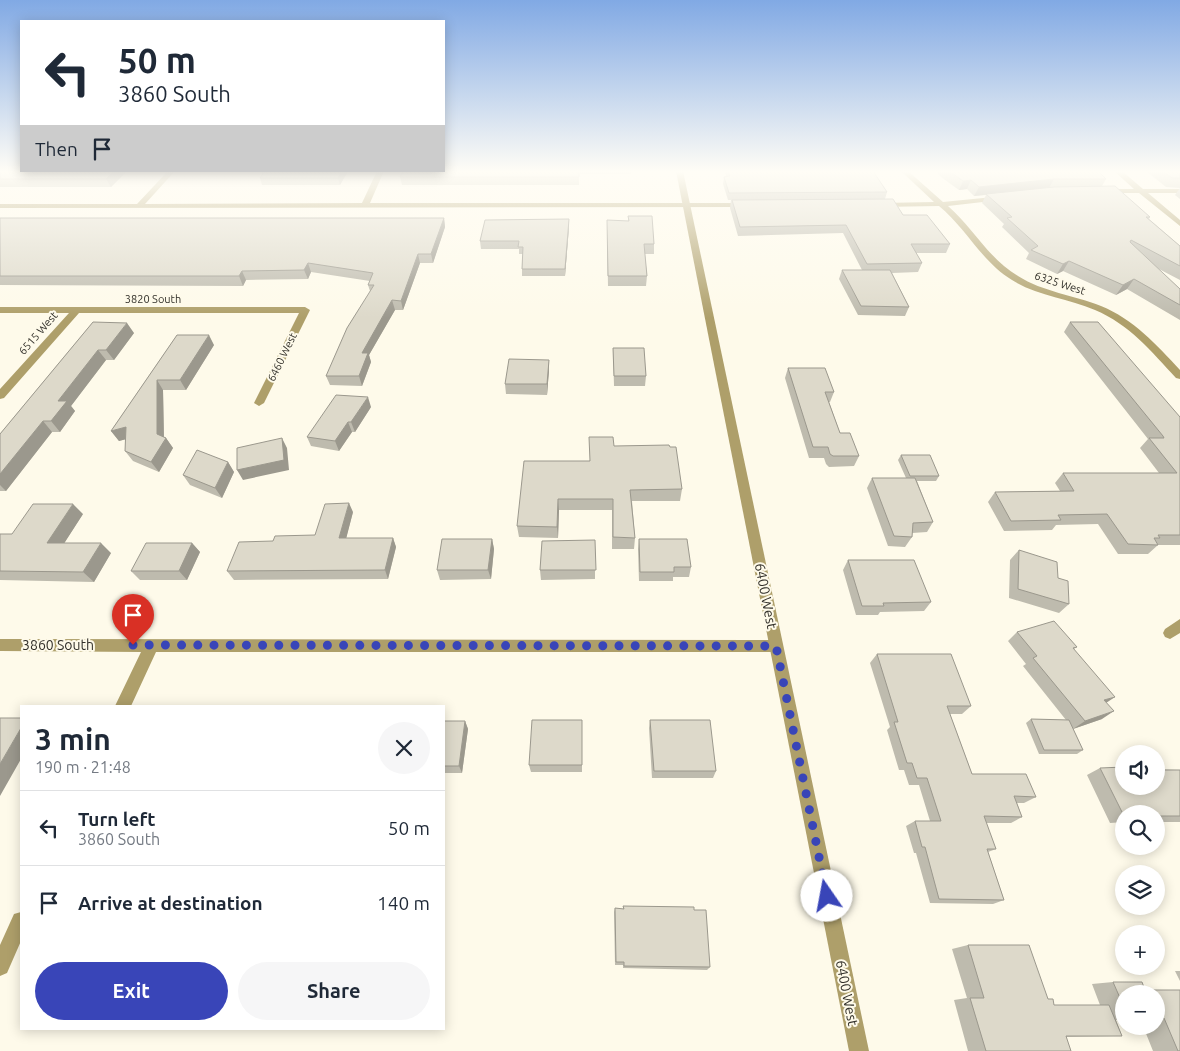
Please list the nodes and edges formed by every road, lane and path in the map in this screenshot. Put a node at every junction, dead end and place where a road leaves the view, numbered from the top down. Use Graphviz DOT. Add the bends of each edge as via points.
graph roads {
  1 [pos="689,220"];
  2 [pos="959,220"];
  3 [pos="0,310"];
  4 [pos="76,310"];
  5 [pos="305,310"];
  6 [pos="1180,376"];
  7 [pos="0,396"];
  8 [pos="260,403"];
  9 [pos="0,645"];
  10 [pos="152,645"];
  11 [pos="776,646"];
  12 [pos="123,705"];
  13 [pos="20,923"];
  14 [pos="0,966"];
  15 [pos="859,1051"];
  1 -- 11 [label="street, 6400 West"];
  2 -- 6 [label="street, 6325 West" via="1007,273 1035,288 1088,304 1120,318"];
  3 -- 4 [label="street, 3820 South"];
  4 -- 5 [label="street, 3820 South"];
  4 -- 7 [label="street, 6515 West"];
  5 -- 8 [label="street, 6460 West"];
  9 -- 10 [label="street, 3860 South"];
  10 -- 11 [label="street, 3860 South"];
  10 -- 12 [label="street"];
  11 -- 15 [label="street, 6400 West"];
  13 -- 14 [label="street"];
}
